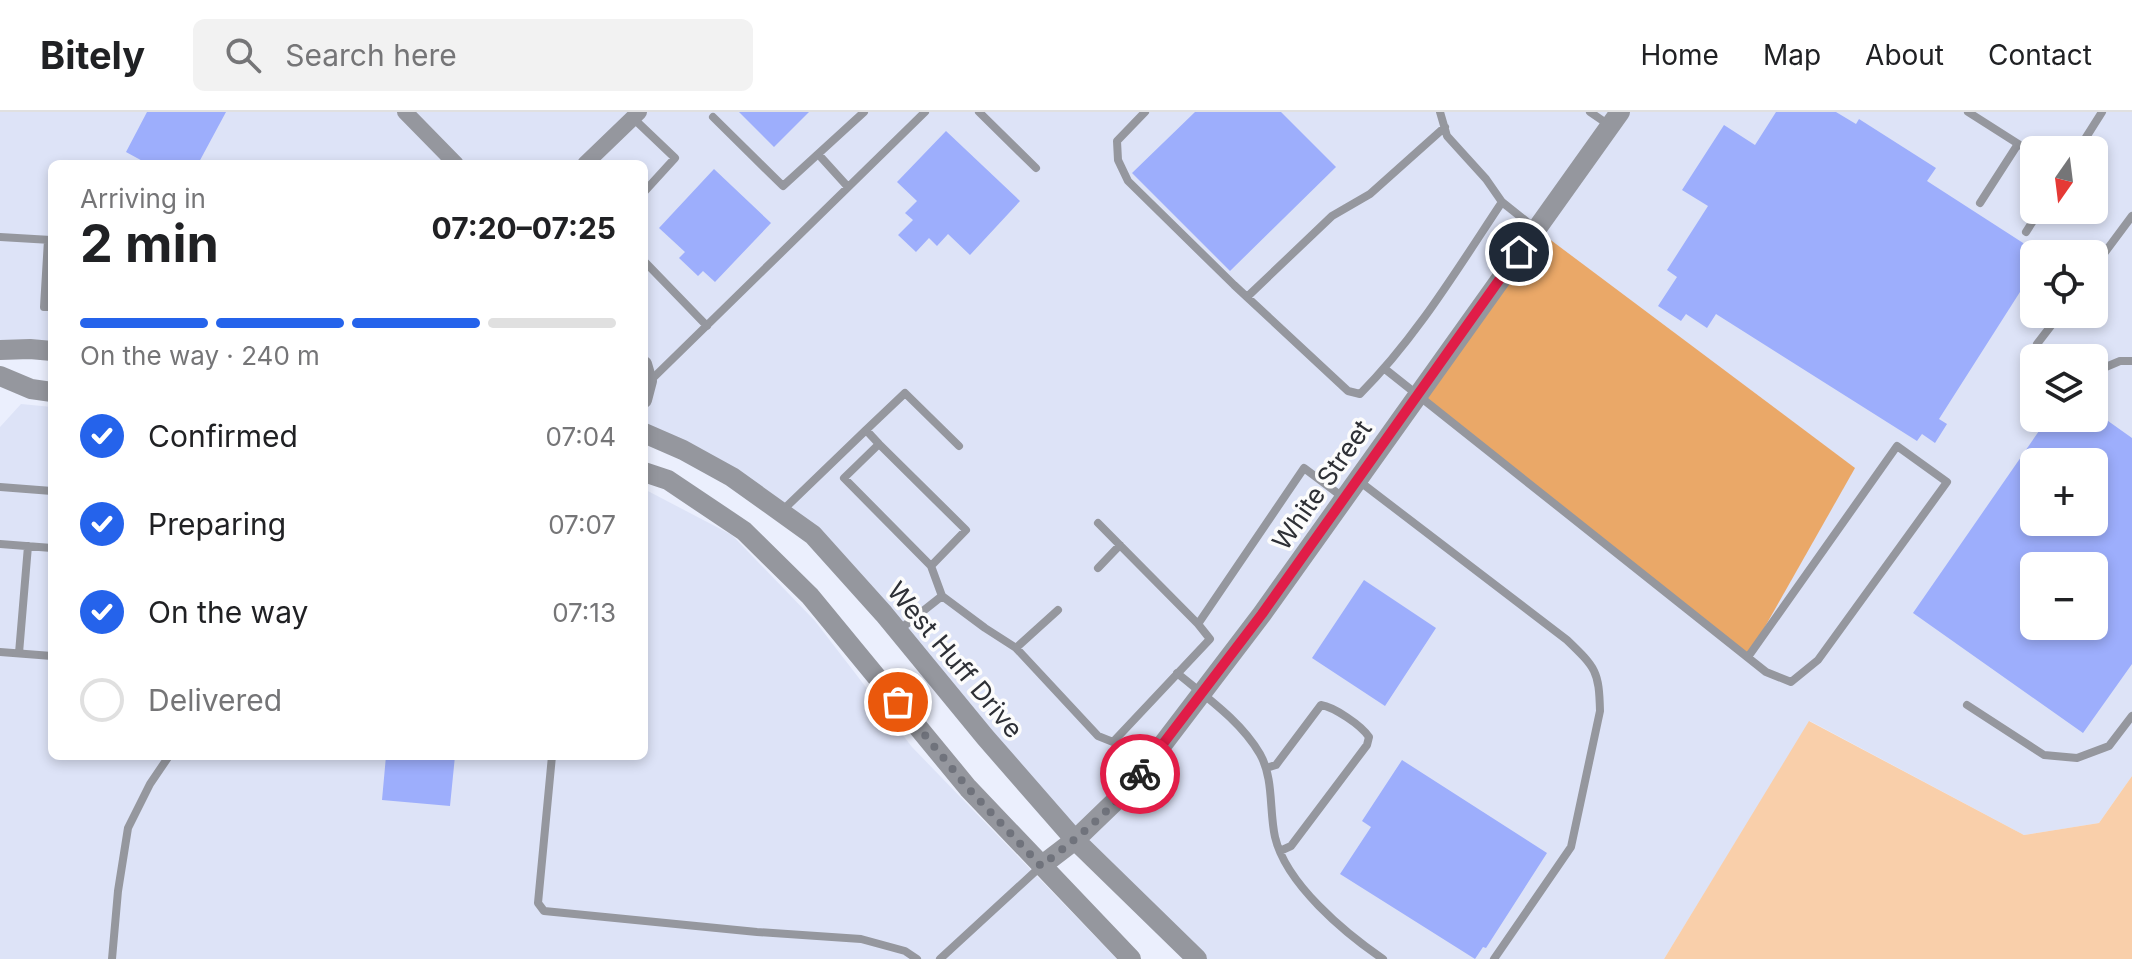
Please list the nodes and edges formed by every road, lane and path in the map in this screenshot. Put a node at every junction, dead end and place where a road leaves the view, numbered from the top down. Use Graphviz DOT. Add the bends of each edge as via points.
graph roads {
  1 [pos="405,112"];
  2 [pos="864,112"];
  3 [pos="979,112"];
  4 [pos="1145,112"];
  5 [pos="1440,112"];
  6 [pos="1590,112"];
  7 [pos="1968,112"];
  8 [pos="2102,112"];
  9 [pos="918,114"];
  10 [pos="636,115"];
  11 [pos="713,117"];
  12 [pos="1615,119"];
  13 [pos="1445,127"];
  14 [pos="2087,136"];
  15 [pos="2018,144"];
  16 [pos="819,155"];
  17 [pos="452,160"];
  18 [pos="589,160"];
  19 [pos="1036,168"];
  20 [pos="848,187"];
  21 [pos="648,188"];
  22 [pos="1502,202"];
  23 [pos="1980,203"];
  24 [pos="2132,216"];
  25 [pos="2031,224"];
  26 [pos="1536,229"];
  27 [pos="2026,232"];
  28 [pos="0,237"];
  29 [pos="48,240"];
  30 [pos="2108,248"];
  31 [pos="48,262"];
  32 [pos="648,265"];
  33 [pos="1247,297"];
  34 [pos="48,307"];
  35 [pos="707,326"];
  36 [pos="2049,328"];
  37 [pos="2037,344"];
  38 [pos="0,350"];
  39 [pos="48,351"];
  40 [pos="2132,361"];
  41 [pos="2108,366"];
  42 [pos="1385,369"];
  43 [pos="0,376"];
  44 [pos="648,378"];
  45 [pos="649,381"];
  46 [pos="648,385"];
  47 [pos="48,391"];
  48 [pos="1418,395"];
  49 [pos="866,430"];
  50 [pos="648,435"];
  51 [pos="879,444"];
  52 [pos="959,446"];
  53 [pos="648,473"];
  54 [pos="1357,480"];
  55 [pos="0,487"];
  56 [pos="48,491"];
  57 [pos="1344,498"];
  58 [pos="782,512"];
  59 [pos="1098,523"];
  60 [pos="0,544"];
  61 [pos="1120,545"];
  62 [pos="28,546"];
  63 [pos="48,548"];
  64 [pos="931,566"];
  65 [pos="1098,568"];
  66 [pos="942,596"];
  67 [pos="1058,610"];
  68 [pos="1198,624"];
  69 [pos="899,631"];
  70 [pos="1016,648"];
  71 [pos="0,652"];
  72 [pos="19,653"];
  73 [pos="48,656"];
  74 [pos="1748,657"];
  75 [pos="1177,673"];
  76 [pos="1202,693"];
  77 [pos="1967,705"];
  78 [pos="2132,716"];
  79 [pos="166,760"];
  80 [pos="552,760"];
  81 [pos="1266,768"];
  82 [pos="1075,840"];
  83 [pos="1280,851"];
  84 [pos="1041,866"];
  85 [pos="112,959"];
  86 [pos="917,959"];
  87 [pos="940,959"];
  88 [pos="1131,959"];
  89 [pos="1197,959"];
  90 [pos="1383,959"];
  91 [pos="1494,959"];
  1 -- 17 [label="street"];
  2 -- 16 [label="lane"];
  3 -- 19 [label="lane"];
  4 -- 33 [label="lane" via="1117,141 1118,160 1128,181"];
  5 -- 13 [label="lane"];
  6 -- 12 [label="lane"];
  7 -- 15 [label="lane"];
  8 -- 14 [label="lane"];
  9 -- 20 [label="lane"];
  10 -- 18 [label="street"];
  10 -- 21 [label="lane" via="675,158"];
  11 -- 16 [label="lane" via="783,186"];
  12 -- 26 [label="street, White Street"];
  13 -- 22 [label="lane"];
  13 -- 33 [label="lane" via="1370,194 1332,216"];
  15 -- 23 [label="lane"];
  16 -- 20 [label="lane"];
  20 -- 35 [label="lane"];
  22 -- 26 [label="lane"];
  22 -- 42 [label="lane"];
  24 -- 30 [label="lane"];
  25 -- 27 [label="lane"];
  26 -- 48 [label="street, White Street"];
  28 -- 29 [label="lane"];
  31 -- 34 [label="lane"];
  32 -- 35 [label="lane"];
  33 -- 42 [label="lane" via="1348,391 1360,394"];
  35 -- 45 [label="lane"];
  36 -- 37 [label="lane"];
  38 -- 39 [label="street"];
  40 -- 41 [label="lane"];
  42 -- 48 [label="lane"];
  43 -- 47 [label="street"];
  44 -- 45 [label="street"];
  45 -- 46 [label="street"];
  48 -- 54 [label="street, White Street"];
  48 -- 74 [label="lane"];
  49 -- 51 [label="lane"];
  49 -- 52 [label="lane" via="905,393"];
  49 -- 58 [label="lane"];
  50 -- 58 [label="street, West Huff Drive" via="732,477"];
  51 -- 64 [label="lane" via="966,530"];
  51 -- 64 [label="lane" via="844,478"];
  53 -- 84 [label="street" via="668,480 744,531 810,596 968,788"];
  54 -- 57 [label="street, White Street"];
  54 -- 91 [label="lane" via="1567,640 1595,669 1600,711 1571,847"];
  55 -- 56 [label="lane"];
  57 -- 68 [label="lane" via="1304,468"];
  57 -- 76 [label="street, White Street"];
  58 -- 69 [label="street, West Huff Drive" via="813,535"];
  59 -- 61 [label="lane"];
  60 -- 62 [label="lane"];
  61 -- 65 [label="lane"];
  61 -- 68 [label="lane"];
  62 -- 63 [label="lane"];
  62 -- 72 [label="lane"];
  64 -- 66 [label="lane"];
  66 -- 69 [label="lane"];
  66 -- 70 [label="lane"];
  67 -- 70 [label="lane"];
  68 -- 75 [label="lane" via="1210,639"];
  69 -- 82 [label="street, West Huff Drive"];
  70 -- 75 [label="lane" via="1098,736 1113,742"];
  71 -- 72 [label="lane"];
  72 -- 73 [label="lane"];
  74 -- 74 [label="lane" via="1791,682 1818,660 1947,482 1897,446"];
  75 -- 76 [label="lane"];
  76 -- 81 [label="lane" via="1251,741"];
  76 -- 82 [label="street, White Street" via="1131,786"];
  77 -- 78 [label="lane" via="2044,755 2077,758 2109,746"];
  79 -- 85 [label="lane" via="128,828"];
  80 -- 86 [label="lane" via="538,903 544,911 861,939"];
  81 -- 83 [label="lane"];
  81 -- 83 [label="lane" via="1276,765 1321,705 1369,737 1291,846"];
  82 -- 84 [label="street, White Street"];
  82 -- 89 [label="street, West Huff Drive"];
  83 -- 90 [label="lane" via="1315,901"];
  84 -- 87 [label="lane"];
  84 -- 88 [label="street"];
}
